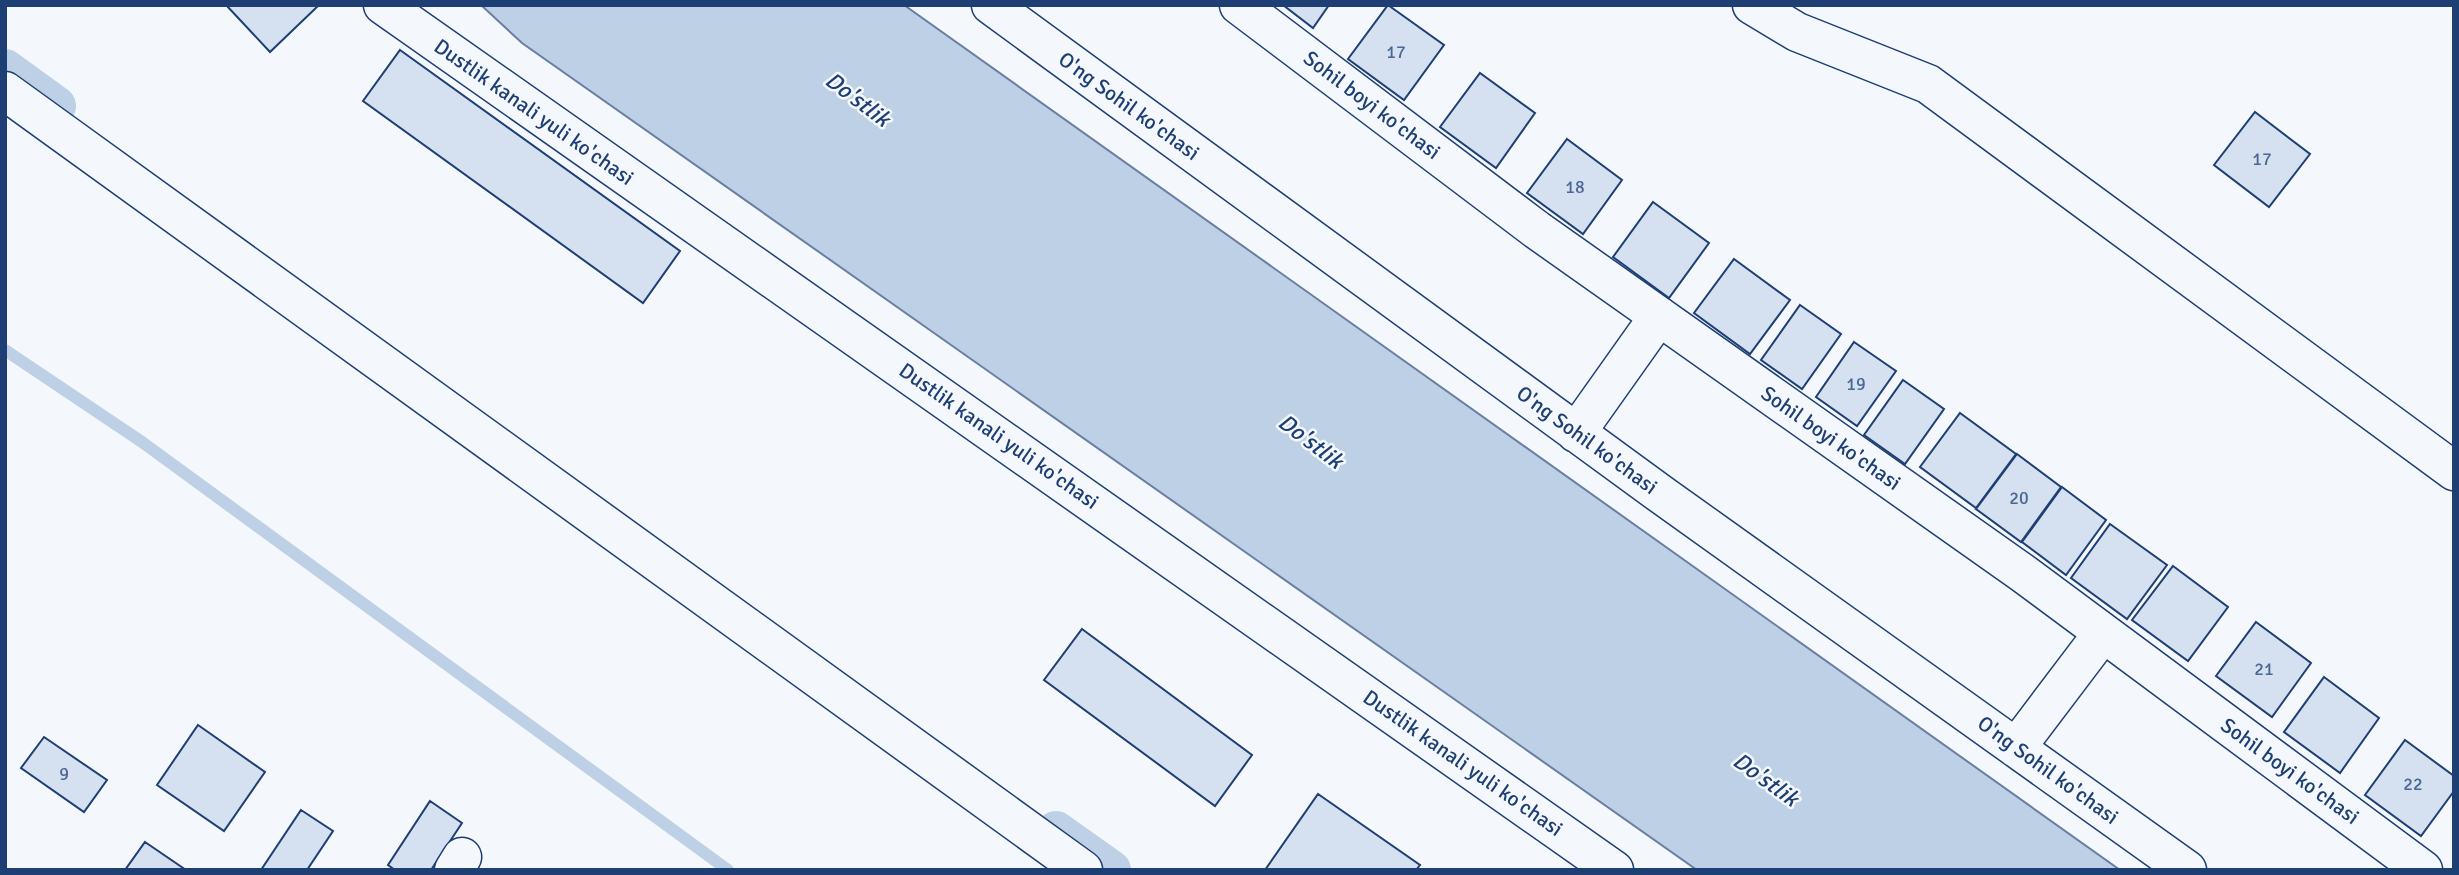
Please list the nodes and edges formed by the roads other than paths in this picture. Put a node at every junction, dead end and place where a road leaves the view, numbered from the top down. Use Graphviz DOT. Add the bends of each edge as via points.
graph roads {
  1 [pos="383,5"];
  2 [pos="991,5"];
  3 [pos="1239,5"];
  4 [pos="1752,5"];
  5 [pos="5,91"];
  6 [pos="1659,316"];
  7 [pos="1576,433"];
  8 [pos="2454,471"];
  9 [pos="2104,633"];
  10 [pos="2016,748"];
  11 [pos="1083,870"];
  12 [pos="1614,870"];
  13 [pos="2187,870"];
  14 [pos="2423,870"];
  1 -- 12 [label="street, Dustlik kanali yuli ko'chasi"];
  2 -- 7 [label="street, O'ng Sohil ko'chasi"];
  3 -- 6 [label="street, Sohil boyi ko'chasi"];
  4 -- 8 [label="street" via="1797,32 1928,84"];
  5 -- 11 [label="street"];
  6 -- 7 [label="street"];
  6 -- 9 [label="street, Sohil boyi ko'chasi"];
  7 -- 10 [label="street, O'ng Sohil ko'chasi"];
  9 -- 10 [label="street"];
  9 -- 14 [label="street, Sohil boyi ko'chasi"];
  10 -- 13 [label="street, O'ng Sohil ko'chasi"];
}
